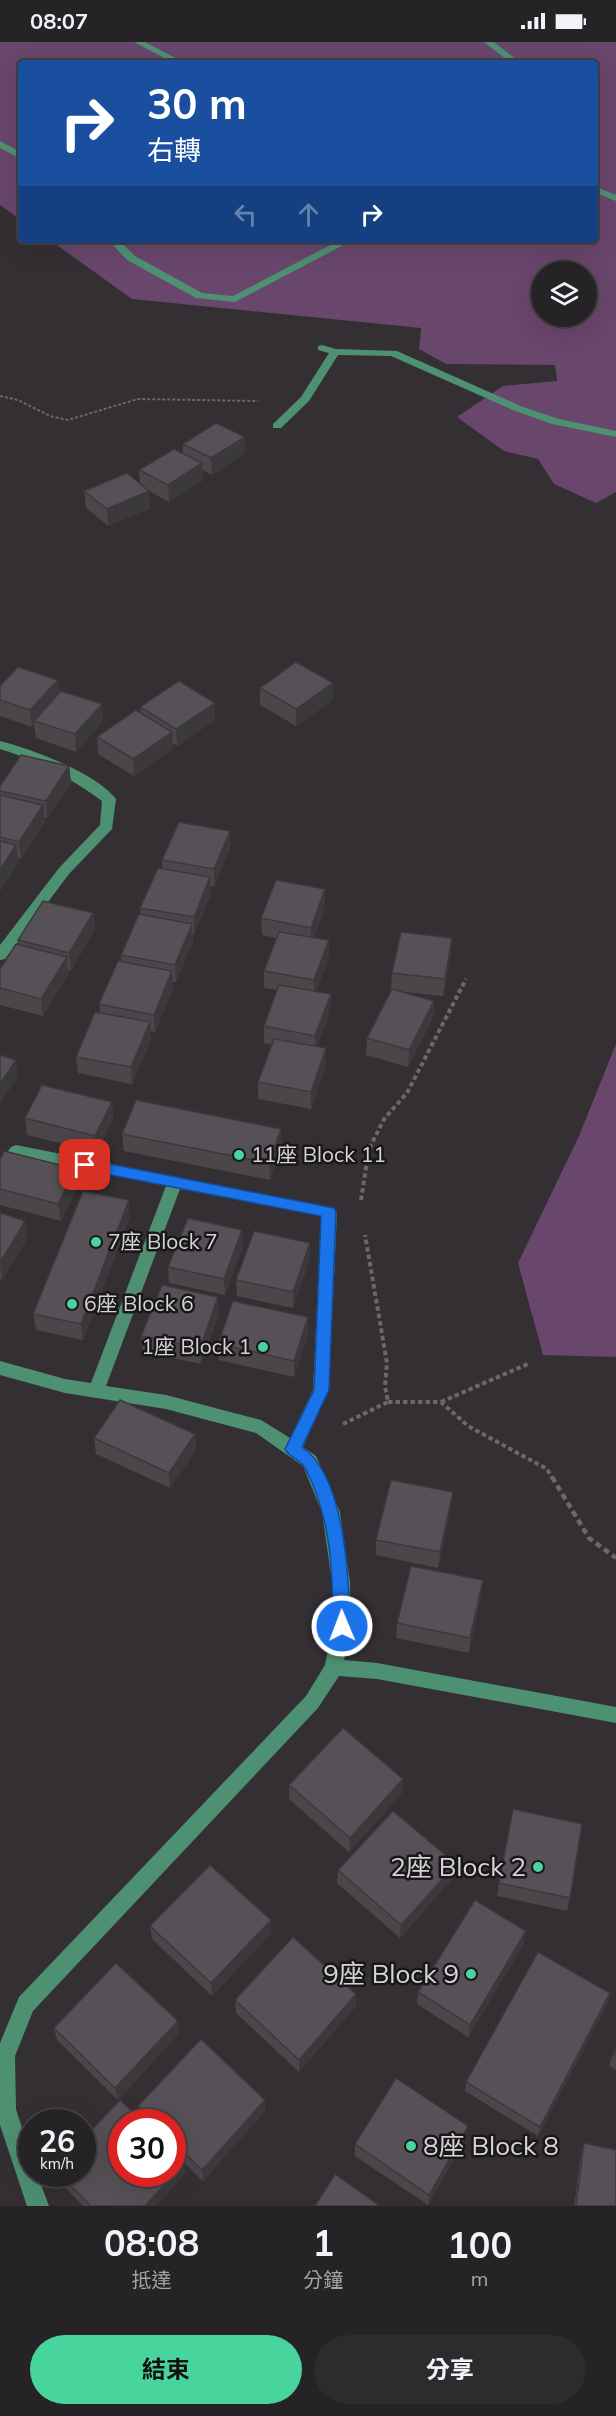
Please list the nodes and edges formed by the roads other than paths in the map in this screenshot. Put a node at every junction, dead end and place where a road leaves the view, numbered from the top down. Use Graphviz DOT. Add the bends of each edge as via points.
graph roads {
  1 [pos="138,42"];
  2 [pos="488,42"];
  3 [pos="175,60"];
  4 [pos="513,60"];
  5 [pos="0,144"];
  6 [pos="18,154"];
  7 [pos="598,191"];
  8 [pos="616,198"];
  9 [pos="116,243"];
  10 [pos="342,243"];
  11 [pos="322,348"];
  12 [pos="335,352"];
  13 [pos="277,426"];
  14 [pos="616,434"];
  15 [pos="0,745"];
  16 [pos="0,955"];
  17 [pos="16,1151"];
  18 [pos="175,1182"];
  19 [pos="0,1368"];
  20 [pos="96,1391"];
  21 [pos="293,1449"];
  22 [pos="334,1667"];
  23 [pos="616,1715"];
  24 [pos="3,2112"];
  25 [pos="38,2206"];
  1 -- 3 [label="street"];
  2 -- 4 [label="street"];
  5 -- 6 [label="street"];
  7 -- 8 [label="street"];
  9 -- 10 [label="street" via="131,258 200,296 235,298"];
  11 -- 12 [label="street"];
  12 -- 13 [label="street" via="305,399"];
  12 -- 14 [label="street" via="393,353 519,409 556,422"];
  15 -- 16 [label="street" via="44,759 110,799 107,826 64,871"];
  17 -- 18 [label="street"];
  18 -- 20 [label="street"];
  18 -- 21 [label="street" via="329,1212 321,1390"];
  19 -- 20 [label="street"];
  20 -- 21 [label="street" via="166,1402 261,1427"];
  21 -- 22 [label="street" via="310,1461 331,1512 341,1582 342,1626"];
  22 -- 23 [label="street" via="376,1671"];
  22 -- 24 [label="street" via="312,1702 27,2004 5,2056"];
  24 -- 25 [label="street"];
}
